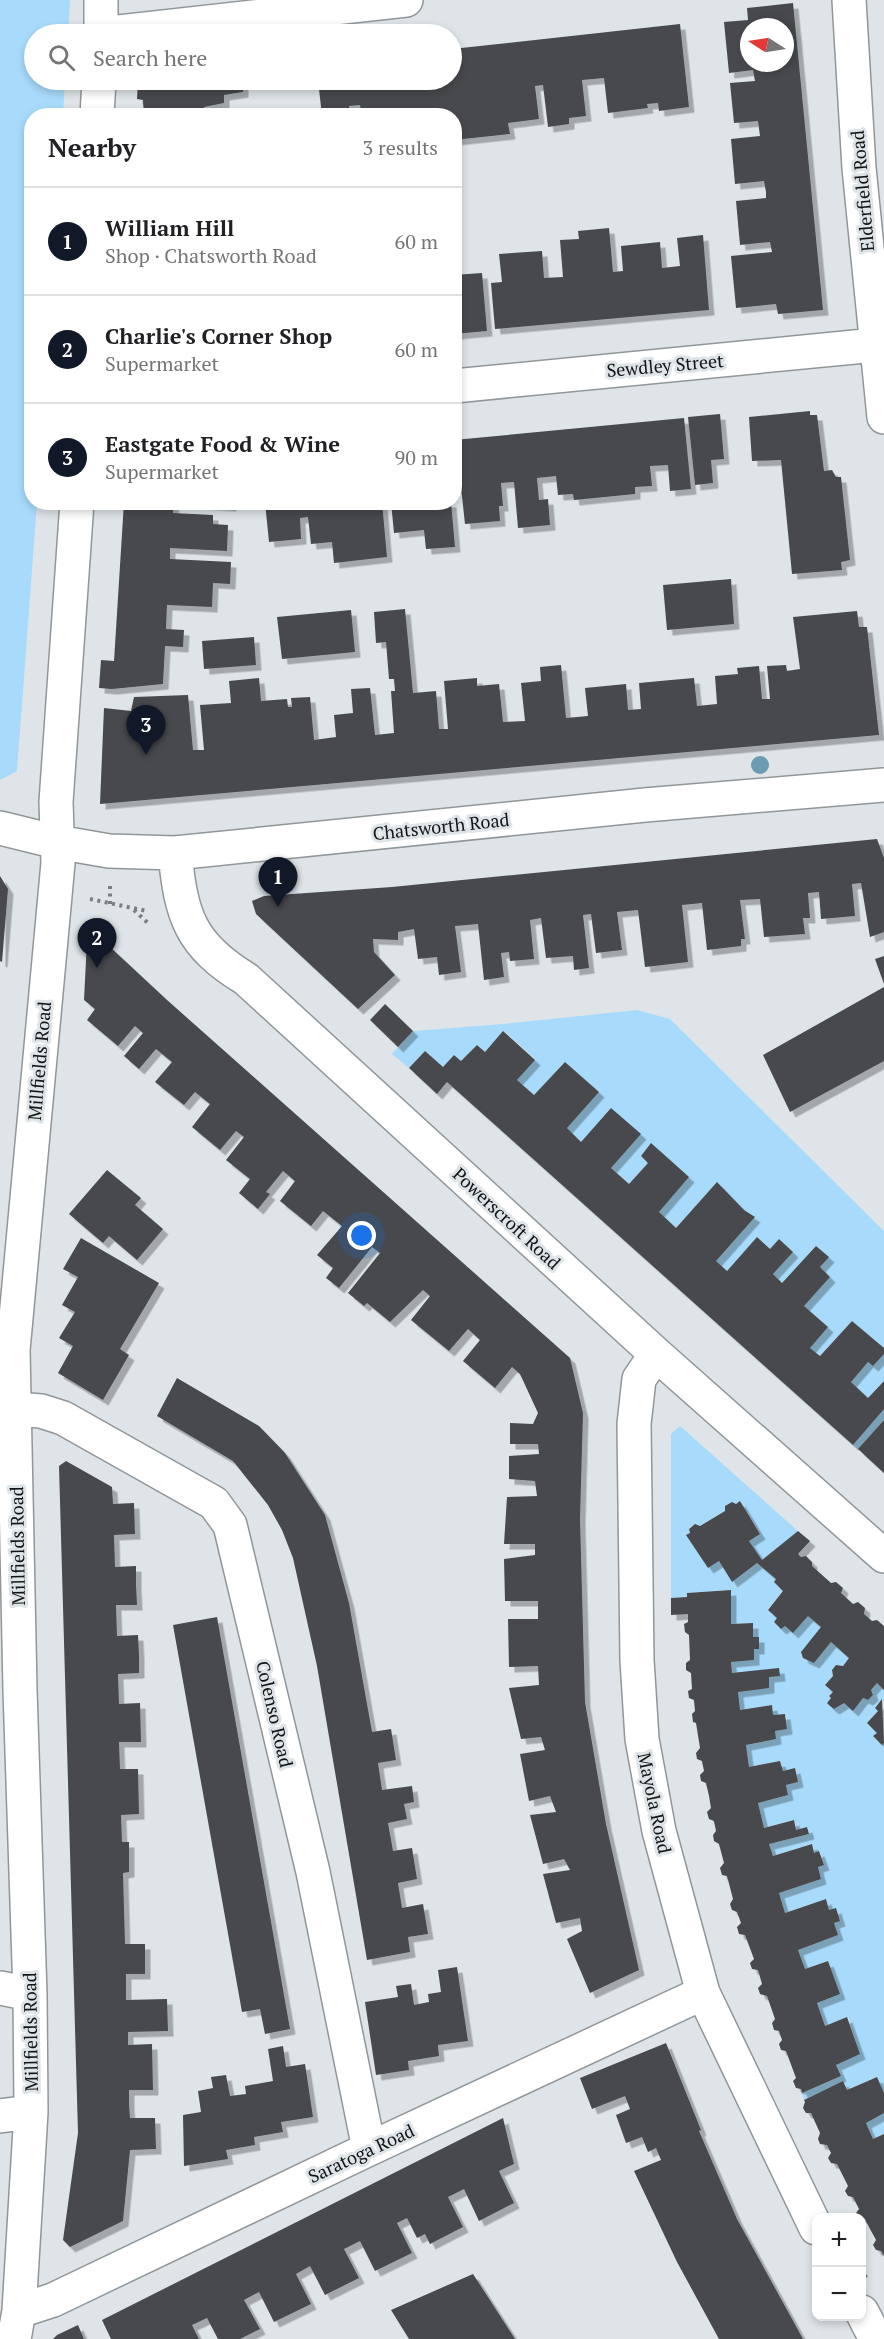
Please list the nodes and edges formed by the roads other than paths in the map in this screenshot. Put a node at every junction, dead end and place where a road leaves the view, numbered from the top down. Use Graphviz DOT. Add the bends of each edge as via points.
graph roads {
  1 [pos="101,0"];
  2 [pos="406,0"];
  3 [pos="849,0"];
  4 [pos="101,24"];
  5 [pos="191,24"];
  6 [pos="99,90"];
  7 [pos="98,108"];
  8 [pos="876,254"];
  9 [pos="875,345"];
  10 [pos="462,385"];
  11 [pos="884,417"];
  12 [pos="76,510"];
  13 [pos="884,785"];
  14 [pos="0,828"];
  15 [pos="57,842"];
  16 [pos="176,853"];
  17 [pos="656,1354"];
  18 [pos="15,1409"];
  19 [pos="884,1556"];
  20 [pos="15,1991"];
  21 [pos="703,1993"];
  22 [pos="15,2114"];
  23 [pos="369,2149"];
  24 [pos="812,2220"];
  25 [pos="866,2321"];
  26 [pos="17,2325"];
  27 [pos="876,2339"];
  1 -- 4 [label="street"];
  2 -- 5 [label="street"];
  3 -- 8 [label="street, Elderfield Road" via="859,168"];
  6 -- 7 [label="street"];
  8 -- 9 [label="street, Elderfield Road"];
  9 -- 10 [label="street, Sewdley Street"];
  9 -- 11 [label="street, Elderfield Road"];
  12 -- 15 [label="street, Millfields Road" via="56,802"];
  13 -- 16 [label="street, Chatsworth Road"];
  14 -- 15 [label="street, Chatsworth Road"];
  15 -- 16 [label="street, Chatsworth Road" via="109,851"];
  15 -- 18 [label="street, Millfields Road" via="13,1350"];
  16 -- 17 [label="street, Powerscroft Road" via="186,916 207,950 246,979"];
  17 -- 19 [label="street, Powerscroft Road"];
  17 -- 21 [label="street, Mayola Road" via="639,1378 633,1448 642,1739 659,1831"];
  18 -- 20 [label="street, Millfields Road" via="20,1679"];
  18 -- 23 [label="street, Colenso Road" via="63,1418 214,1503 230,1526 313,1872"];
  20 -- 22 [label="street, Millfields Road"];
  21 -- 23 [label="street, Saratoga Road"];
  21 -- 24 [label="street, Mayola Road"];
  22 -- 26 [label="street, Millfields Road"];
  23 -- 26 [label="street, Saratoga Road" via="53,2300"];
  25 -- 27 [label="street"];
}
